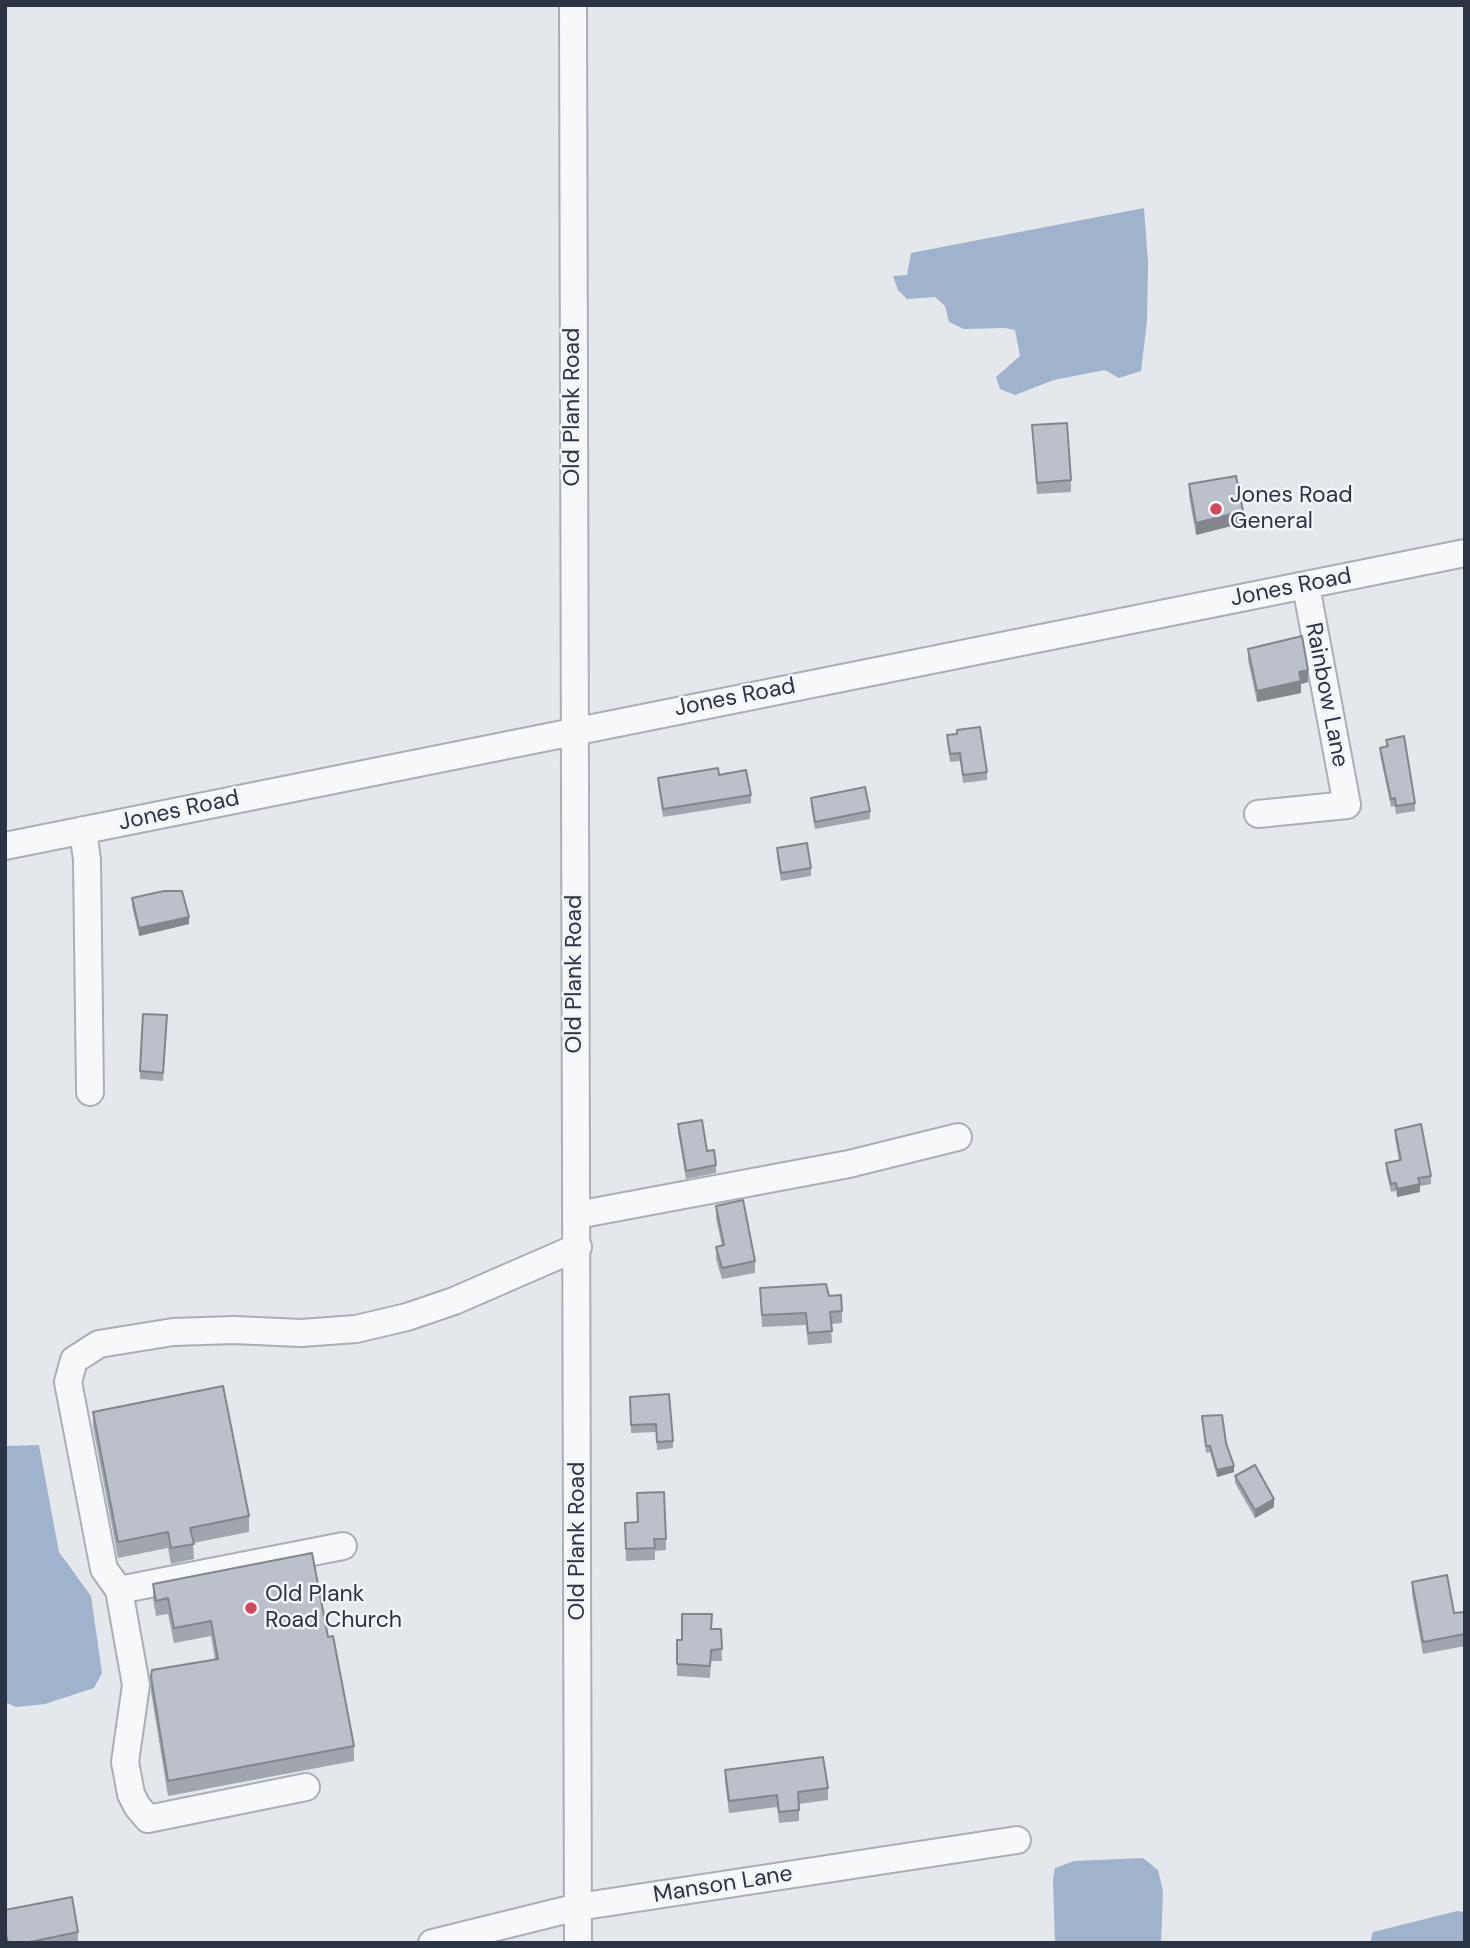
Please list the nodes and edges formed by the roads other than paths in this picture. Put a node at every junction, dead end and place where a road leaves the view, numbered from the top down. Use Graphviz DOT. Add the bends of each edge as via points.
graph roads {
  1 [pos="573,5"];
  2 [pos="1465,553"];
  3 [pos="1306,586"];
  4 [pos="573,730"];
  5 [pos="1258,814"];
  6 [pos="83,830"];
  7 [pos="5,846"];
  8 [pos="90,1092"];
  9 [pos="958,1137"];
  10 [pos="577,1215"];
  11 [pos="578,1247"];
  12 [pos="343,1545"];
  13 [pos="119,1590"];
  14 [pos="306,1787"];
  15 [pos="1017,1840"];
  16 [pos="578,1907"];
  17 [pos="432,1943"];
  18 [pos="578,1943"];
  1 -- 4 [label="street, Old Plank Road"];
  2 -- 3 [label="street, Jones Road"];
  3 -- 4 [label="street, Jones Road"];
  3 -- 5 [label="street, Rainbow Lane" via="1347,805"];
  4 -- 6 [label="street, Jones Road"];
  4 -- 10 [label="street, Old Plank Road"];
  6 -- 7 [label="street, Jones Road"];
  6 -- 8 [label="street"];
  9 -- 10 [label="street" via="849,1164"];
  10 -- 11 [label="street, Old Plank Road"];
  11 -- 13 [label="street" via="454,1301 356,1329 173,1332 99,1344 74,1360 68,1382 104,1569"];
  11 -- 16 [label="street, Old Plank Road"];
  12 -- 13 [label="street"];
  13 -- 14 [label="street" via="136,1685 125,1762 131,1794 148,1819"];
  15 -- 16 [label="street, Manson Lane"];
  16 -- 17 [label="street, Manson Lane"];
  16 -- 18 [label="street, Old Plank Road"];
}
